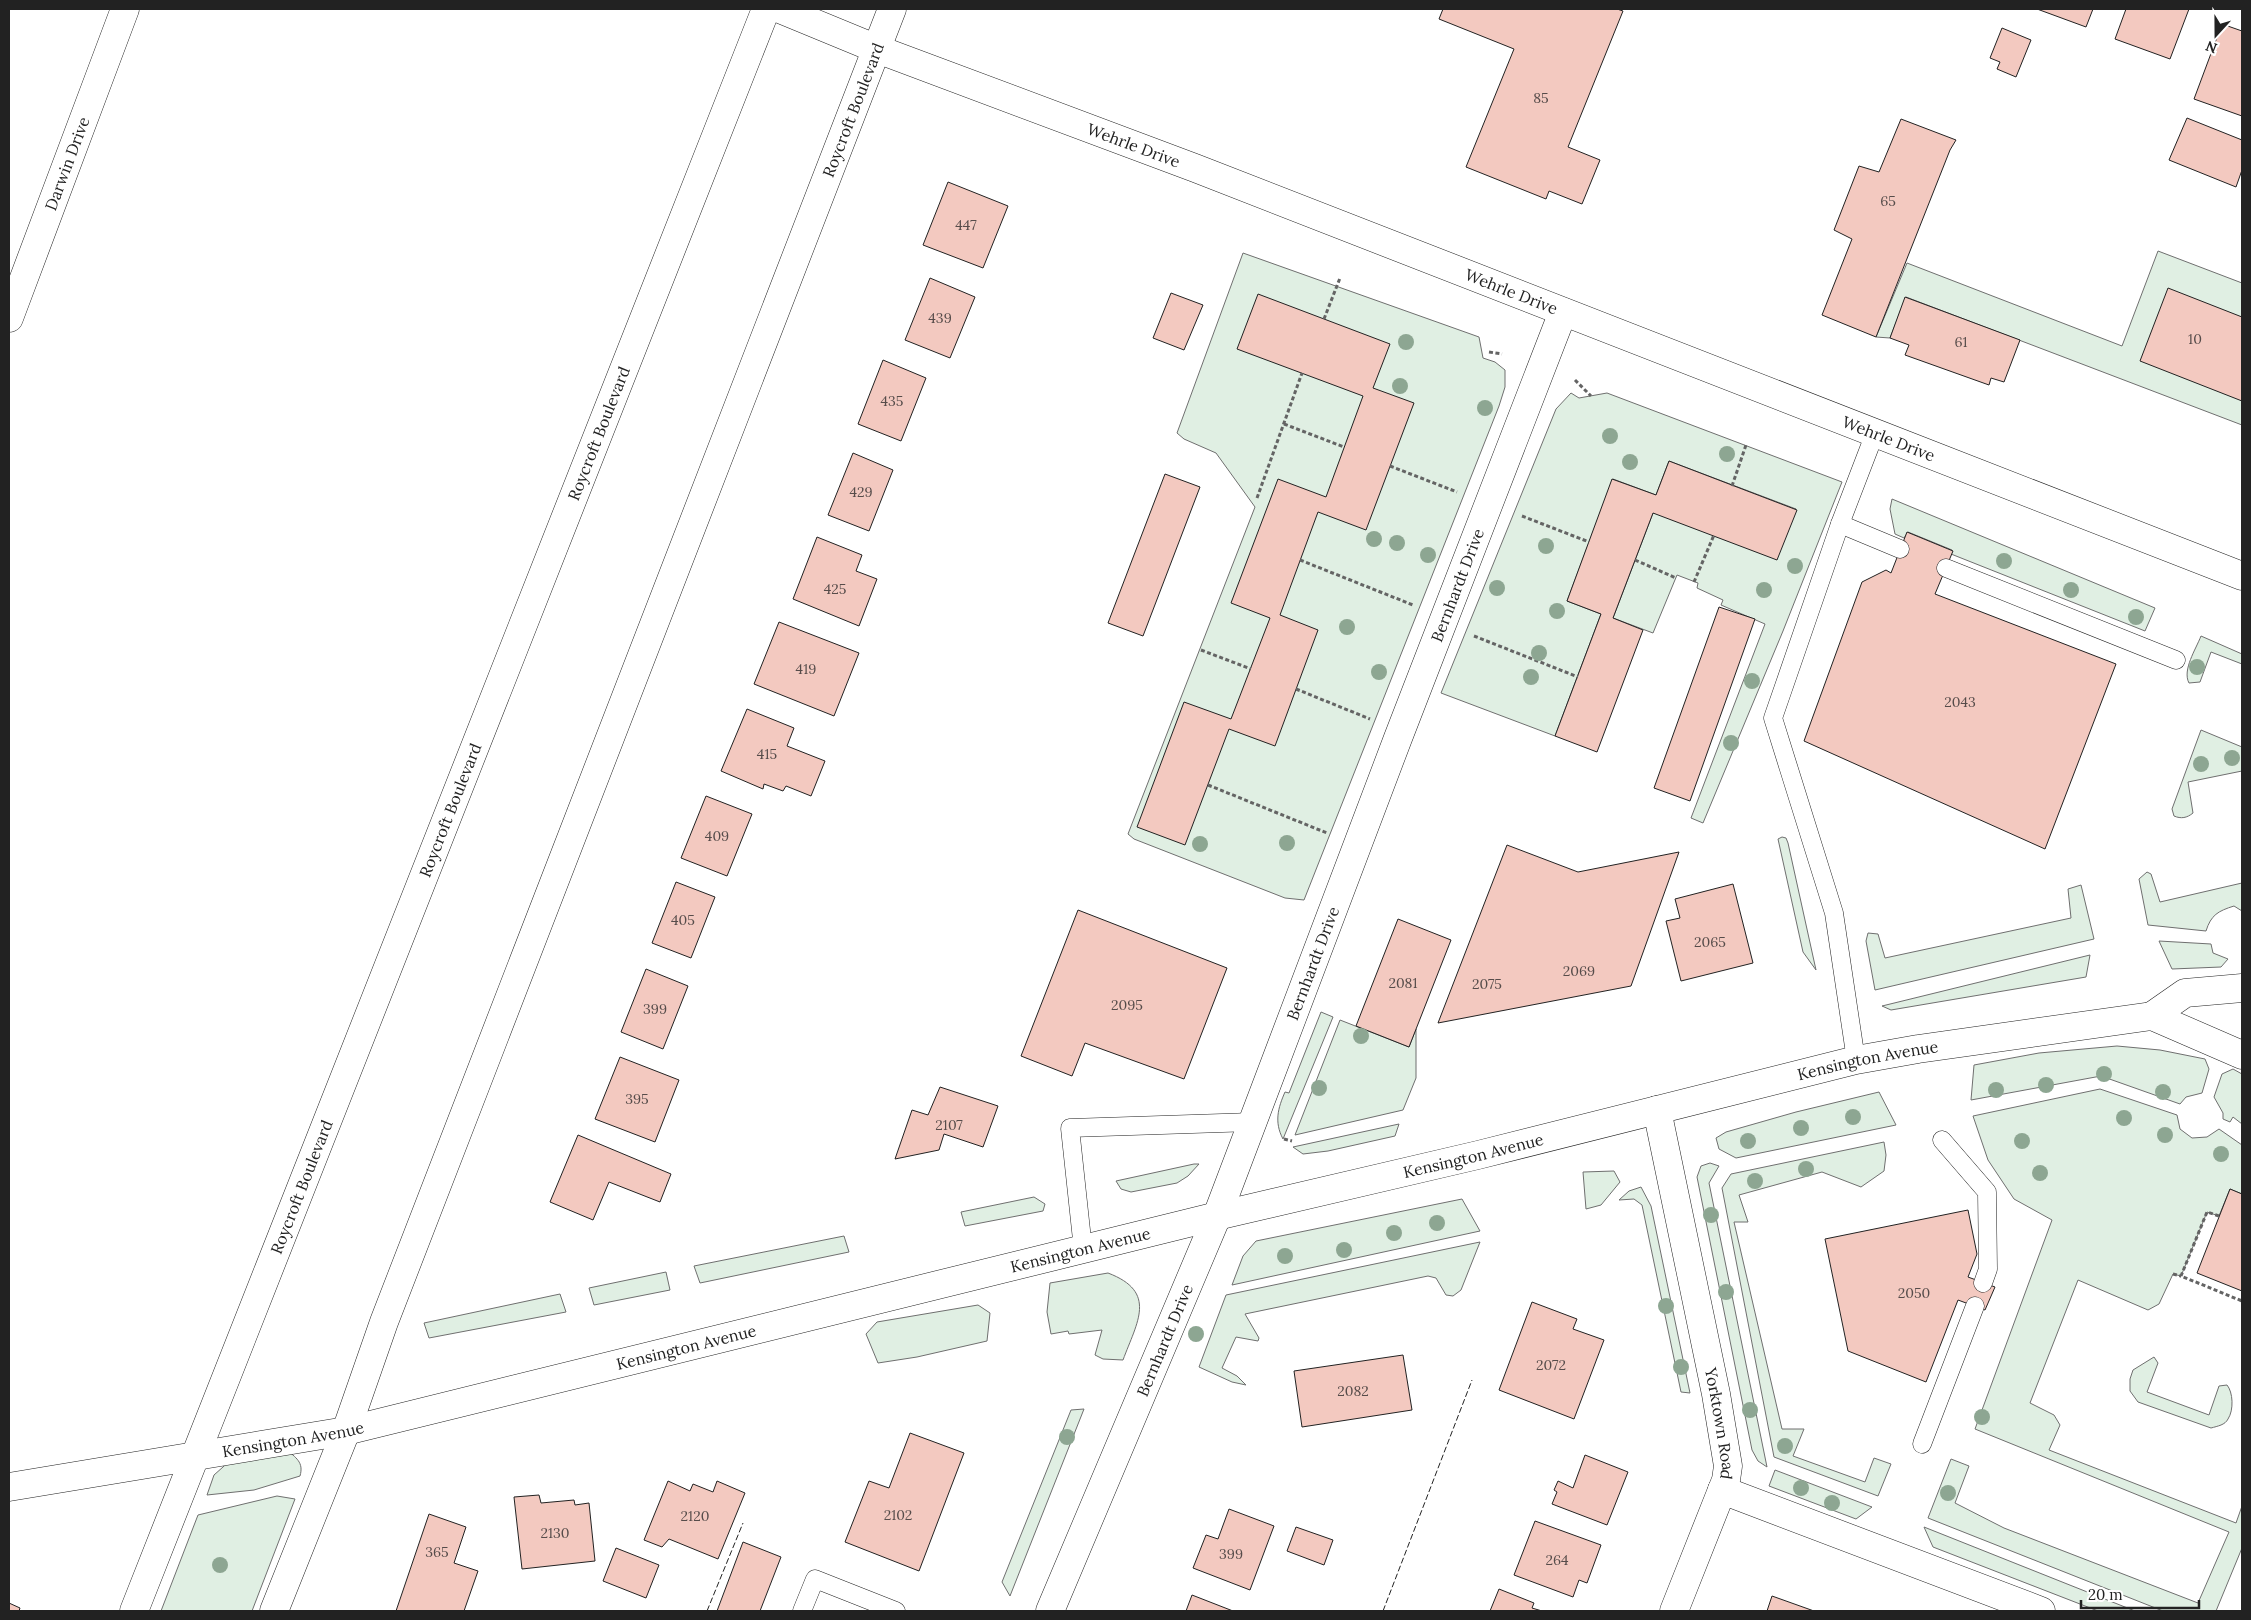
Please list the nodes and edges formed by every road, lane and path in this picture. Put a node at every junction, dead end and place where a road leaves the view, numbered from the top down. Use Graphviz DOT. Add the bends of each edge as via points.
graph roads {
  1 [pos="126,9"];
  2 [pos="766,9"];
  3 [pos="780,9"];
  4 [pos="892,9"];
  5 [pos="877,48"];
  6 [pos="1340,278"];
  7 [pos="1563,312"];
  8 [pos="9,318"];
  9 [pos="1324,319"];
  10 [pos="1489,352"];
  11 [pos="1502,354"];
  12 [pos="1302,373"];
  13 [pos="1575,380"];
  14 [pos="1591,396"];
  15 [pos="1284,424"];
  16 [pos="1875,433"];
  17 [pos="1746,445"];
  18 [pos="1344,447"];
  19 [pos="1390,466"];
  20 [pos="1732,486"];
  21 [pos="1460,494"];
  22 [pos="1257,498"];
  23 [pos="1518,514"];
  24 [pos="1840,524"];
  25 [pos="1714,535"];
  26 [pos="1589,542"];
  27 [pos="1900,549"];
  28 [pos="1300,560"];
  29 [pos="1635,560"];
  30 [pos="1946,568"];
  31 [pos="2242,576"];
  32 [pos="1676,578"];
  33 [pos="1694,582"];
  34 [pos="1411,604"];
  35 [pos="1470,634"];
  36 [pos="1201,650"];
  37 [pos="2176,660"];
  38 [pos="1251,669"];
  39 [pos="1578,677"];
  40 [pos="1296,689"];
  41 [pos="1373,720"];
  42 [pos="1208,785"];
  43 [pos="1326,833"];
  44 [pos="2242,988"];
  45 [pos="2152,1016"];
  46 [pos="2242,1055"];
  47 [pos="1856,1060"];
  48 [pos="1657,1110"];
  49 [pos="1253,1122"];
  50 [pos="1281,1139"];
  51 [pos="1292,1140"];
  52 [pos="1942,1140"];
  53 [pos="1217,1216"];
  54 [pos="2219,1216"];
  55 [pos="1083,1249"];
  56 [pos="2173,1274"];
  57 [pos="2181,1276"];
  58 [pos="1983,1283"];
  59 [pos="2242,1300"];
  60 [pos="1975,1306"];
  61 [pos="346,1431"];
  62 [pos="1922,1444"];
  63 [pos="195,1456"];
  64 [pos="9,1487"];
  65 [pos="1722,1490"];
  66 [pos="134,1611"];
  67 [pos="274,1611"];
  68 [pos="802,1611"];
  69 [pos="896,1611"];
  70 [pos="1050,1611"];
  71 [pos="1674,1611"];
  72 [pos="2041,1611"];
  1 -- 8 [label="street, Darwin Drive"];
  2 -- 63 [label="street, Roycroft Boulevard"];
  3 -- 5 [label="street, Wehrle Drive"];
  4 -- 5 [label="street, Roycroft Boulevard"];
  5 -- 7 [label="street, Wehrle Drive"];
  5 -- 61 [label="street, Roycroft Boulevard" via="384,1322"];
  6 -- 9 [label="path"];
  7 -- 16 [label="street, Wehrle Drive"];
  7 -- 49 [label="street, Bernhardt Drive"];
  10 -- 11 [label="path"];
  12 -- 15 [label="path"];
  13 -- 14 [label="path"];
  15 -- 18 [label="path"];
  15 -- 22 [label="path"];
  16 -- 24 [label="lane"];
  16 -- 31 [label="street, Wehrle Drive"];
  17 -- 20 [label="path"];
  19 -- 21 [label="path"];
  23 -- 26 [label="path"];
  24 -- 27 [label="lane"];
  24 -- 47 [label="lane" via="1773,718 1834,913"];
  25 -- 33 [label="path"];
  28 -- 34 [label="path"];
  29 -- 32 [label="path"];
  30 -- 37 [label="lane"];
  35 -- 39 [label="path"];
  36 -- 38 [label="path"];
  40 -- 41 [label="path"];
  42 -- 43 [label="path"];
  44 -- 45 [label="street, Kensington Avenue" via="2185,993"];
  45 -- 46 [label="street"];
  45 -- 47 [label="street, Kensington Avenue"];
  47 -- 48 [label="street, Kensington Avenue"];
  48 -- 53 [label="street, Kensington Avenue"];
  48 -- 65 [label="street, Yorktown Road" via="1716,1394 1728,1466"];
  49 -- 53 [label="street, Bernhardt Drive"];
  49 -- 55 [label="lane" via="1070,1128"];
  50 -- 51 [label="path"];
  52 -- 58 [label="lane" via="1987,1192 1988,1269"];
  53 -- 55 [label="street, Kensington Avenue"];
  53 -- 70 [label="street, Bernhardt Drive"];
  54 -- 57 [label="path" via="2207,1212"];
  55 -- 61 [label="street, Kensington Avenue"];
  56 -- 57 [label="path"];
  57 -- 59 [label="path"];
  60 -- 62 [label="lane"];
  61 -- 63 [label="street, Kensington Avenue"];
  61 -- 67 [label="street, Roycroft Boulevard"];
  63 -- 64 [label="street, Kensington Avenue"];
  63 -- 66 [label="street, Roycroft Boulevard"];
  65 -- 71 [label="street"];
  65 -- 72 [label="street, Yorktown Road"];
  68 -- 69 [label="lane" via="815,1579"];
}
